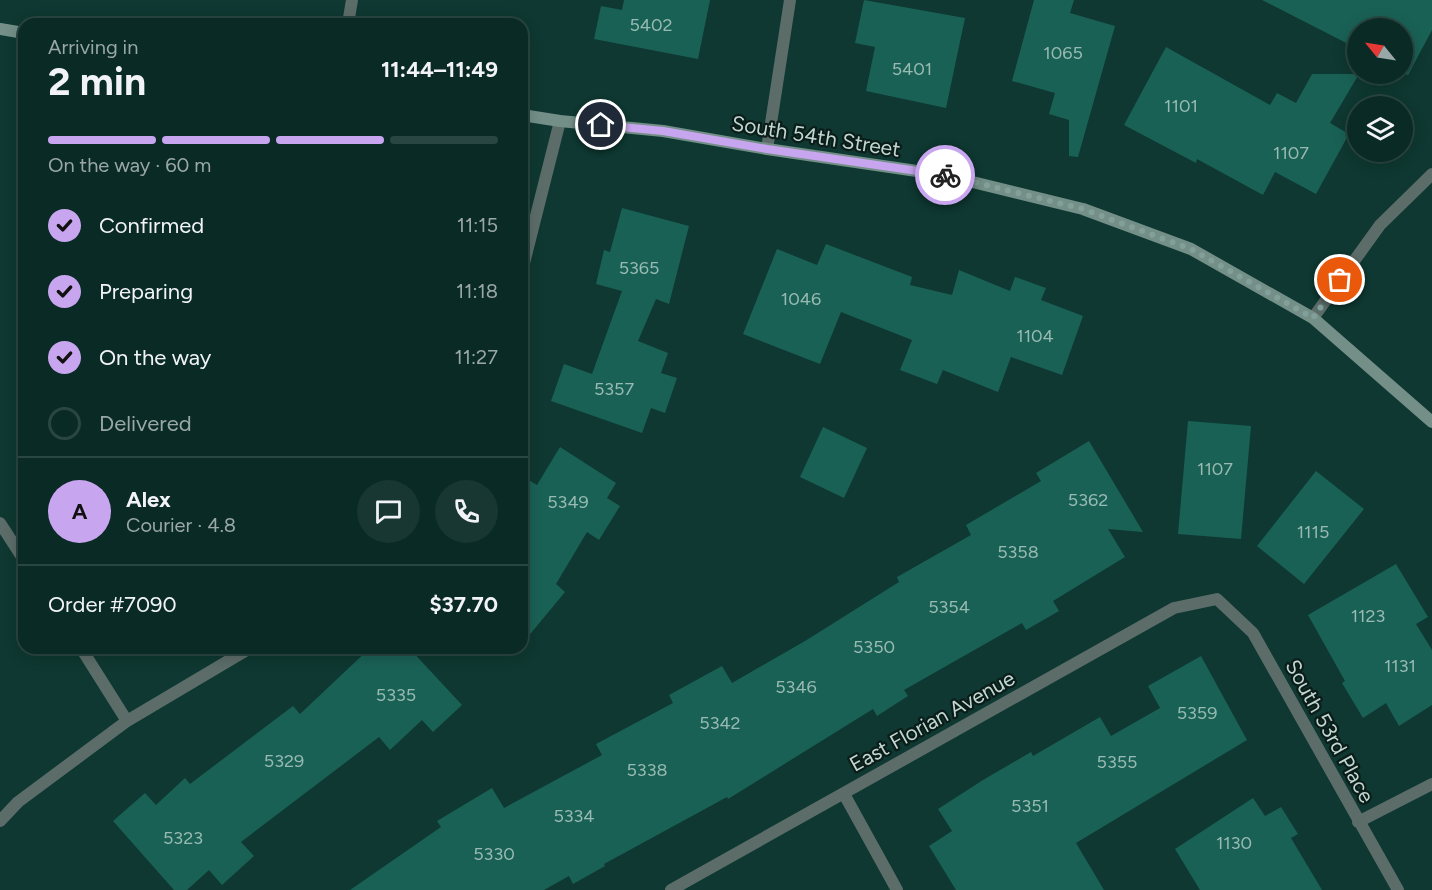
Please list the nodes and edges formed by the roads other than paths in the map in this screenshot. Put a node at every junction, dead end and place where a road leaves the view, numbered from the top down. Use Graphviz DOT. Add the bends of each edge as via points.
graph roads {
  1 [pos="352,0"];
  2 [pos="790,0"];
  3 [pos="349,18"];
  4 [pos="0,29"];
  5 [pos="18,32"];
  6 [pos="528,116"];
  7 [pos="560,121"];
  8 [pos="767,149"];
  9 [pos="1432,174"];
  10 [pos="528,247"];
  11 [pos="1313,318"];
  12 [pos="1432,422"];
  13 [pos="0,523"];
  14 [pos="18,551"];
  15 [pos="1217,599"];
  16 [pos="85,654"];
  17 [pos="240,654"];
  18 [pos="128,721"];
  19 [pos="1432,784"];
  20 [pos="844,794"];
  21 [pos="0,821"];
  22 [pos="1358,822"];
  23 [pos="671,890"];
  24 [pos="897,890"];
  25 [pos="1398,890"];
  1 -- 3 [label="street"];
  2 -- 8 [label="street"];
  4 -- 5 [label="street"];
  6 -- 7 [label="street, South 54th Street"];
  7 -- 8 [label="street, South 54th Street" via="663,131"];
  7 -- 10 [label="street"];
  8 -- 11 [label="street, South 54th Street" via="944,175 1083,209 1191,249"];
  9 -- 11 [label="street" via="1380,225"];
  11 -- 12 [label="street, South 54th Street"];
  13 -- 14 [label="street"];
  15 -- 20 [label="street, East Florian Avenue" via="1174,608"];
  15 -- 22 [label="street, South 53rd Place" via="1253,633"];
  16 -- 18 [label="street"];
  17 -- 18 [label="street"];
  18 -- 21 [label="street" via="18,802"];
  19 -- 22 [label="street"];
  20 -- 23 [label="street, East Florian Avenue"];
  20 -- 24 [label="street"];
  22 -- 25 [label="street, South 53rd Place"];
}
